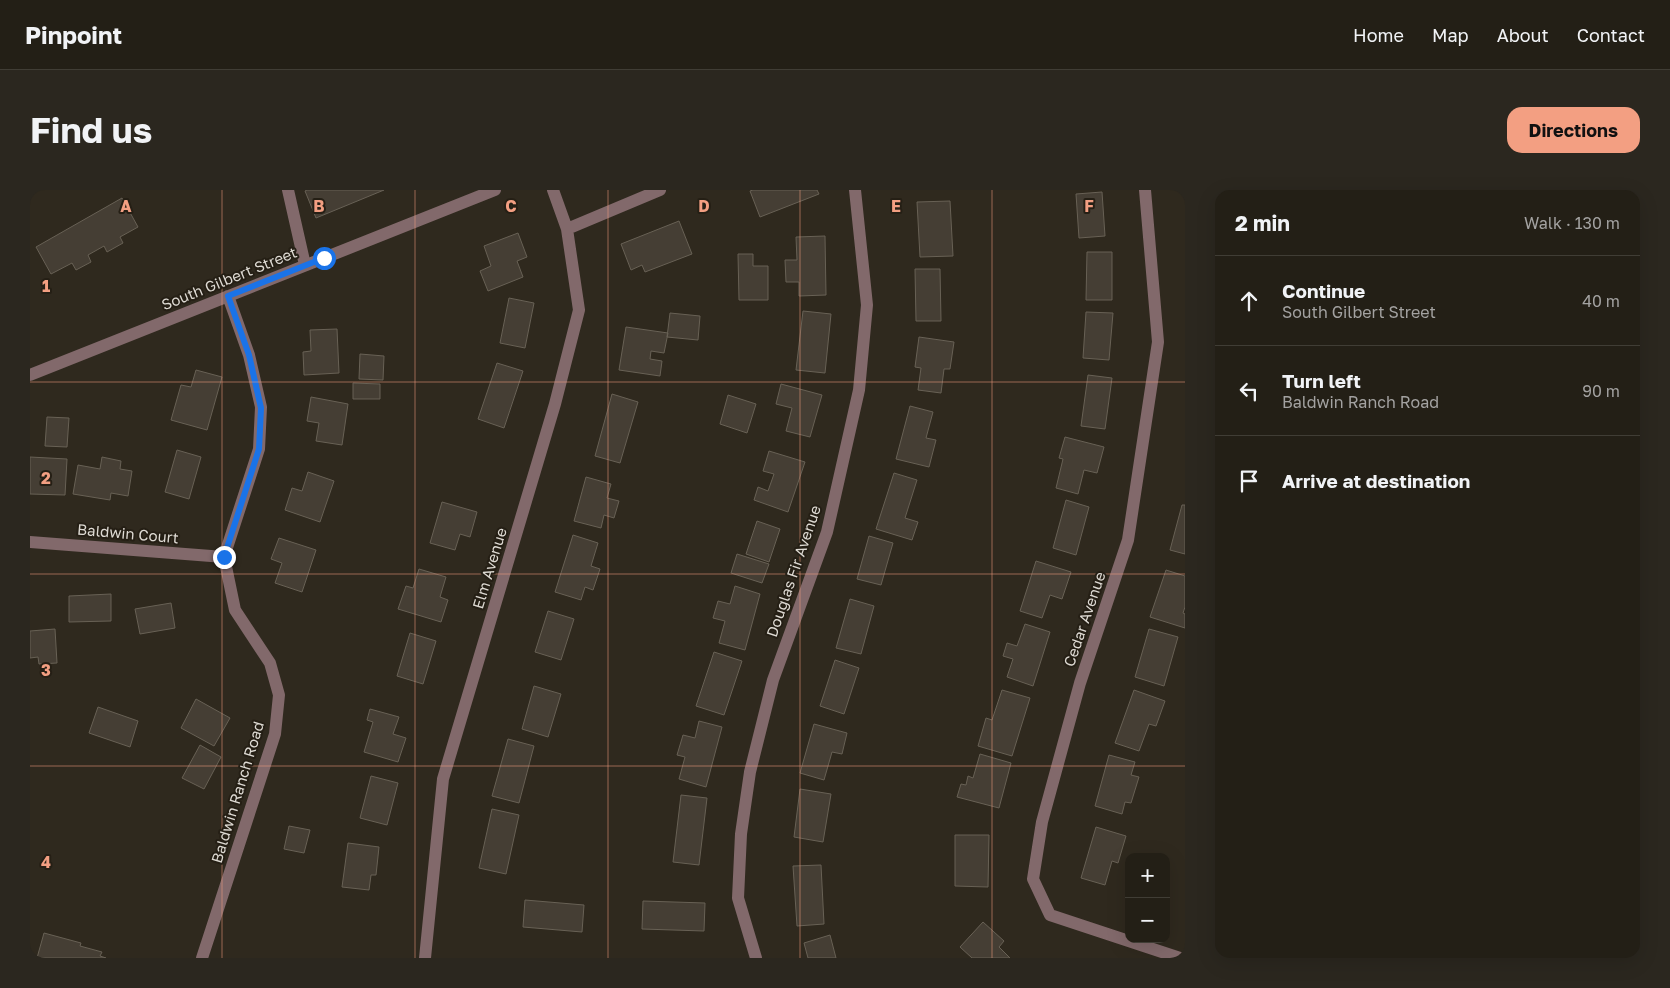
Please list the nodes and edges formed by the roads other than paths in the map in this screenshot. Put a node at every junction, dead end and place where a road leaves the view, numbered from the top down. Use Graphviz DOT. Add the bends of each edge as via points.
graph roads {
  1 [pos="288,190"];
  2 [pos="495,190"];
  3 [pos="553,190"];
  4 [pos="660,190"];
  5 [pos="856,190"];
  6 [pos="1145,190"];
  7 [pos="567,228"];
  8 [pos="305,265"];
  9 [pos="228,296"];
  10 [pos="30,375"];
  11 [pos="30,542"];
  12 [pos="224,557"];
  13 [pos="202,958"];
  14 [pos="424,958"];
  15 [pos="754,958"];
  16 [pos="1180,958"];
  1 -- 8 [label="street"];
  2 -- 8 [label="street, South Gilbert Street"];
  3 -- 7 [label="street, Elm Avenue"];
  4 -- 7 [label="street"];
  5 -- 15 [label="street, Douglas Fir Avenue" via="867,305 859,390 826,532 773,680 750,772 738,898"];
  6 -- 16 [label="street, Cedar Avenue" via="1158,342 1128,540 1080,683 1042,822 1033,879 1050,915"];
  7 -- 14 [label="street, Elm Avenue" via="579,310 555,404 443,779"];
  8 -- 9 [label="street, South Gilbert Street"];
  9 -- 10 [label="street, South Gilbert Street"];
  9 -- 12 [label="street, Baldwin Ranch Road" via="249,355 261,408 259,449"];
  11 -- 12 [label="street, Baldwin Court"];
  12 -- 13 [label="street, Baldwin Ranch Road" via="234,610 270,663 279,695 275,734"];
}
